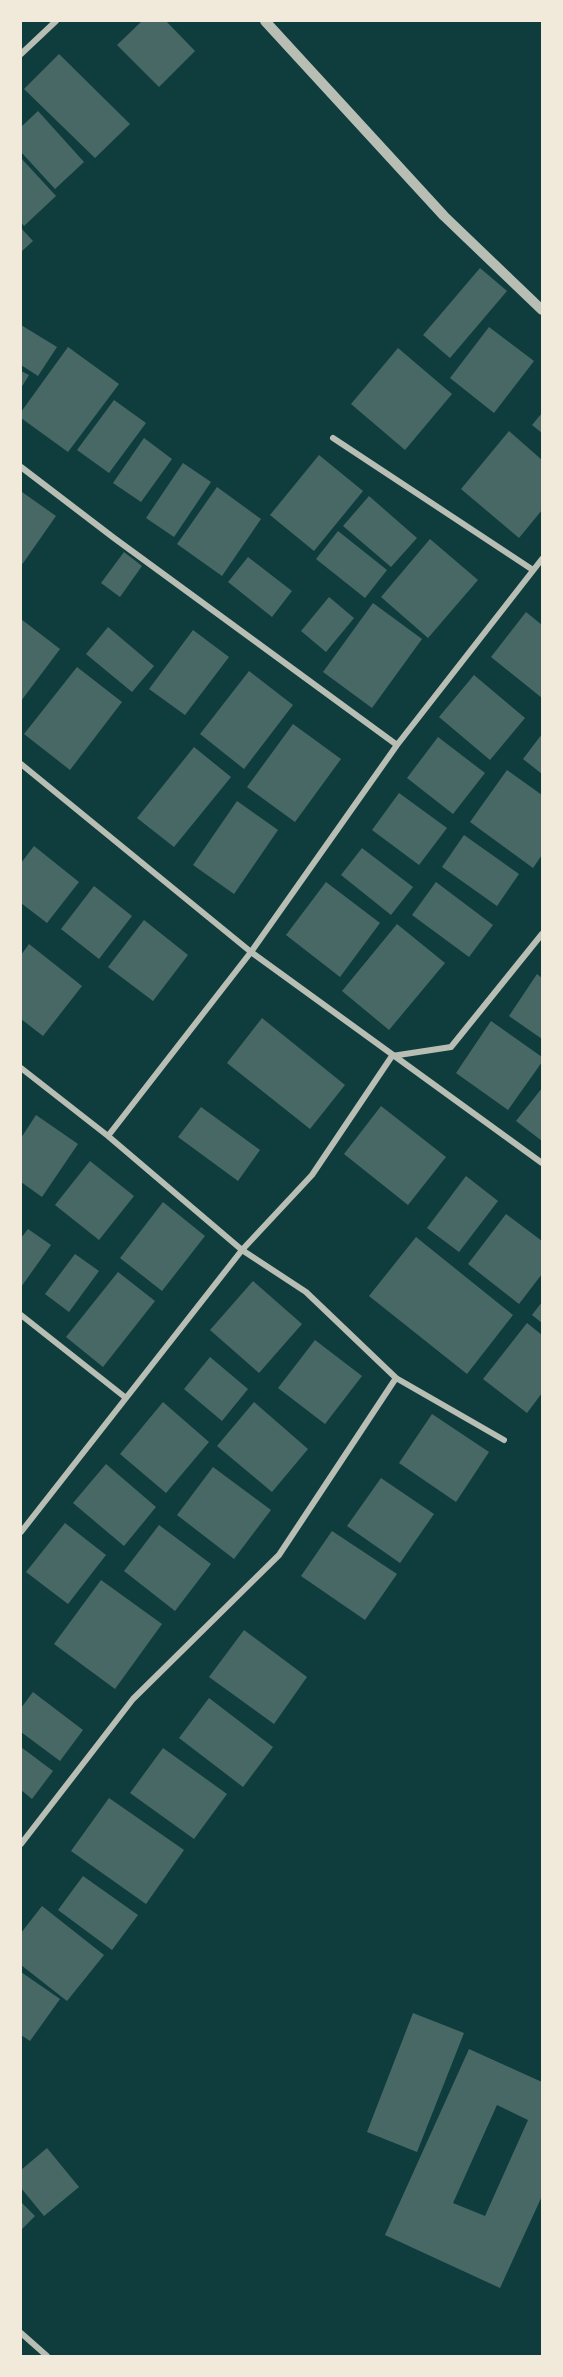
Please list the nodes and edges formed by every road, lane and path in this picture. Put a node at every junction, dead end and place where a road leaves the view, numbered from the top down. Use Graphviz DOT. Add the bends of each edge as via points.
graph roads {
  1 [pos="56,21"];
  2 [pos="265,21"];
  3 [pos="21,54"];
  4 [pos="542,310"];
  5 [pos="333,438"];
  6 [pos="21,467"];
  7 [pos="542,559"];
  8 [pos="533,570"];
  9 [pos="397,745"];
  10 [pos="21,764"];
  11 [pos="542,934"];
  12 [pos="251,952"];
  13 [pos="392,1056"];
  14 [pos="21,1068"];
  15 [pos="108,1136"];
  16 [pos="542,1163"];
  17 [pos="242,1250"];
  18 [pos="21,1315"];
  19 [pos="396,1378"];
  20 [pos="126,1398"];
  21 [pos="504,1440"];
  22 [pos="21,1532"];
  23 [pos="21,1844"];
  24 [pos="21,2333"];
  25 [pos="47,2356"];
  1 -- 3 [label="street"];
  2 -- 4 [label="street" via="444,216"];
  5 -- 8 [label="street"];
  6 -- 9 [label="street"];
  7 -- 8 [label="street"];
  8 -- 9 [label="street"];
  9 -- 12 [label="street"];
  10 -- 12 [label="street"];
  11 -- 13 [label="street" via="451,1047"];
  12 -- 13 [label="street"];
  12 -- 15 [label="street"];
  13 -- 16 [label="street"];
  13 -- 17 [label="street" via="312,1175"];
  14 -- 15 [label="street"];
  15 -- 17 [label="street"];
  17 -- 19 [label="street" via="306,1292"];
  17 -- 20 [label="street"];
  18 -- 20 [label="street"];
  19 -- 21 [label="street"];
  19 -- 23 [label="street" via="279,1555 133,1699"];
  20 -- 22 [label="street"];
  24 -- 25 [label="street"];
}
